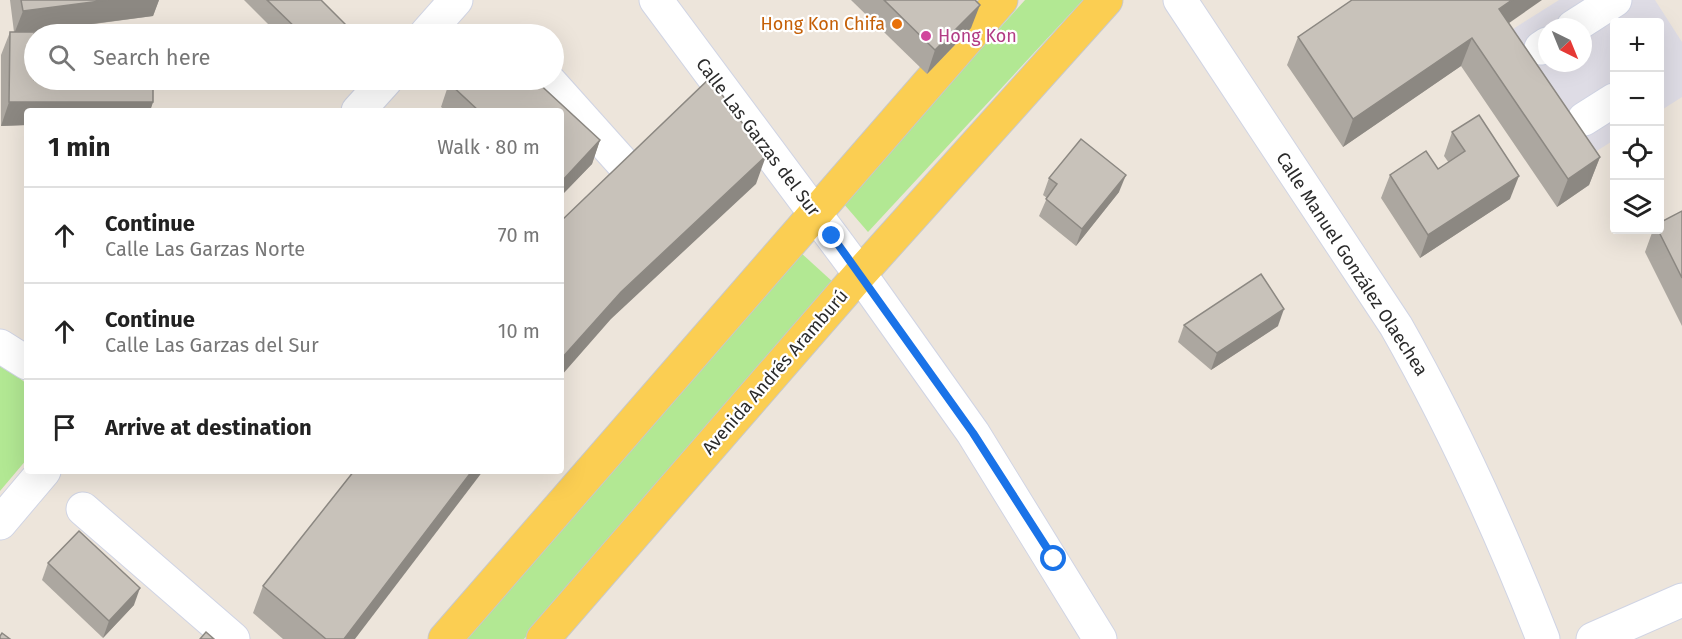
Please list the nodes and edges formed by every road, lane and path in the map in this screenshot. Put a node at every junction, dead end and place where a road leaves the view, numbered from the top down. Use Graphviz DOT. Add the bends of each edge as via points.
graph roads {
  1 [pos="456,0"];
  2 [pos="656,0"];
  3 [pos="1000,0"];
  4 [pos="1106,0"];
  5 [pos="1180,0"];
  6 [pos="1615,9"];
  7 [pos="1592,19"];
  8 [pos="435,24"];
  9 [pos="377,90"];
  10 [pos="557,90"];
  11 [pos="1610,103"];
  12 [pos="361,108"];
  13 [pos="1584,119"];
  14 [pos="651,142"];
  15 [pos="626,167"];
  16 [pos="602,191"];
  17 [pos="816,215"];
  18 [pos="861,274"];
  19 [pos="0,346"];
  20 [pos="24,361"];
  21 [pos="41,474"];
  22 [pos="83,509"];
  23 [pos="0,523"];
  24 [pos="1682,600"];
  25 [pos="1092,634"];
  26 [pos="233,639"];
  27 [pos="445,639"];
  28 [pos="543,639"];
  29 [pos="1543,639"];
  30 [pos="1593,639"];
  1 -- 8 [label="street"];
  2 -- 17 [label="street, Calle Las Garzas del Sur" via="704,92"];
  3 -- 17 [label="main road"];
  4 -- 18 [label="main road, Avenida Andrés Aramburú"];
  5 -- 29 [label="street, Calle Manuel González Olaechea" via="1420,368 1451,428"];
  6 -- 7 [label="street"];
  9 -- 12 [label="street"];
  10 -- 15 [label="street"];
  11 -- 13 [label="street"];
  14 -- 15 [label="street"];
  15 -- 16 [label="street"];
  17 -- 18 [label="street, Calle Las Garzas del Sur"];
  17 -- 27 [label="main road"];
  18 -- 25 [label="street, Calle Las Garzas del Sur" via="973,433"];
  18 -- 28 [label="main road, Avenida Andrés Aramburú"];
  19 -- 20 [label="street"];
  21 -- 23 [label="street"];
  22 -- 26 [label="street"];
  24 -- 30 [label="street"];
}
